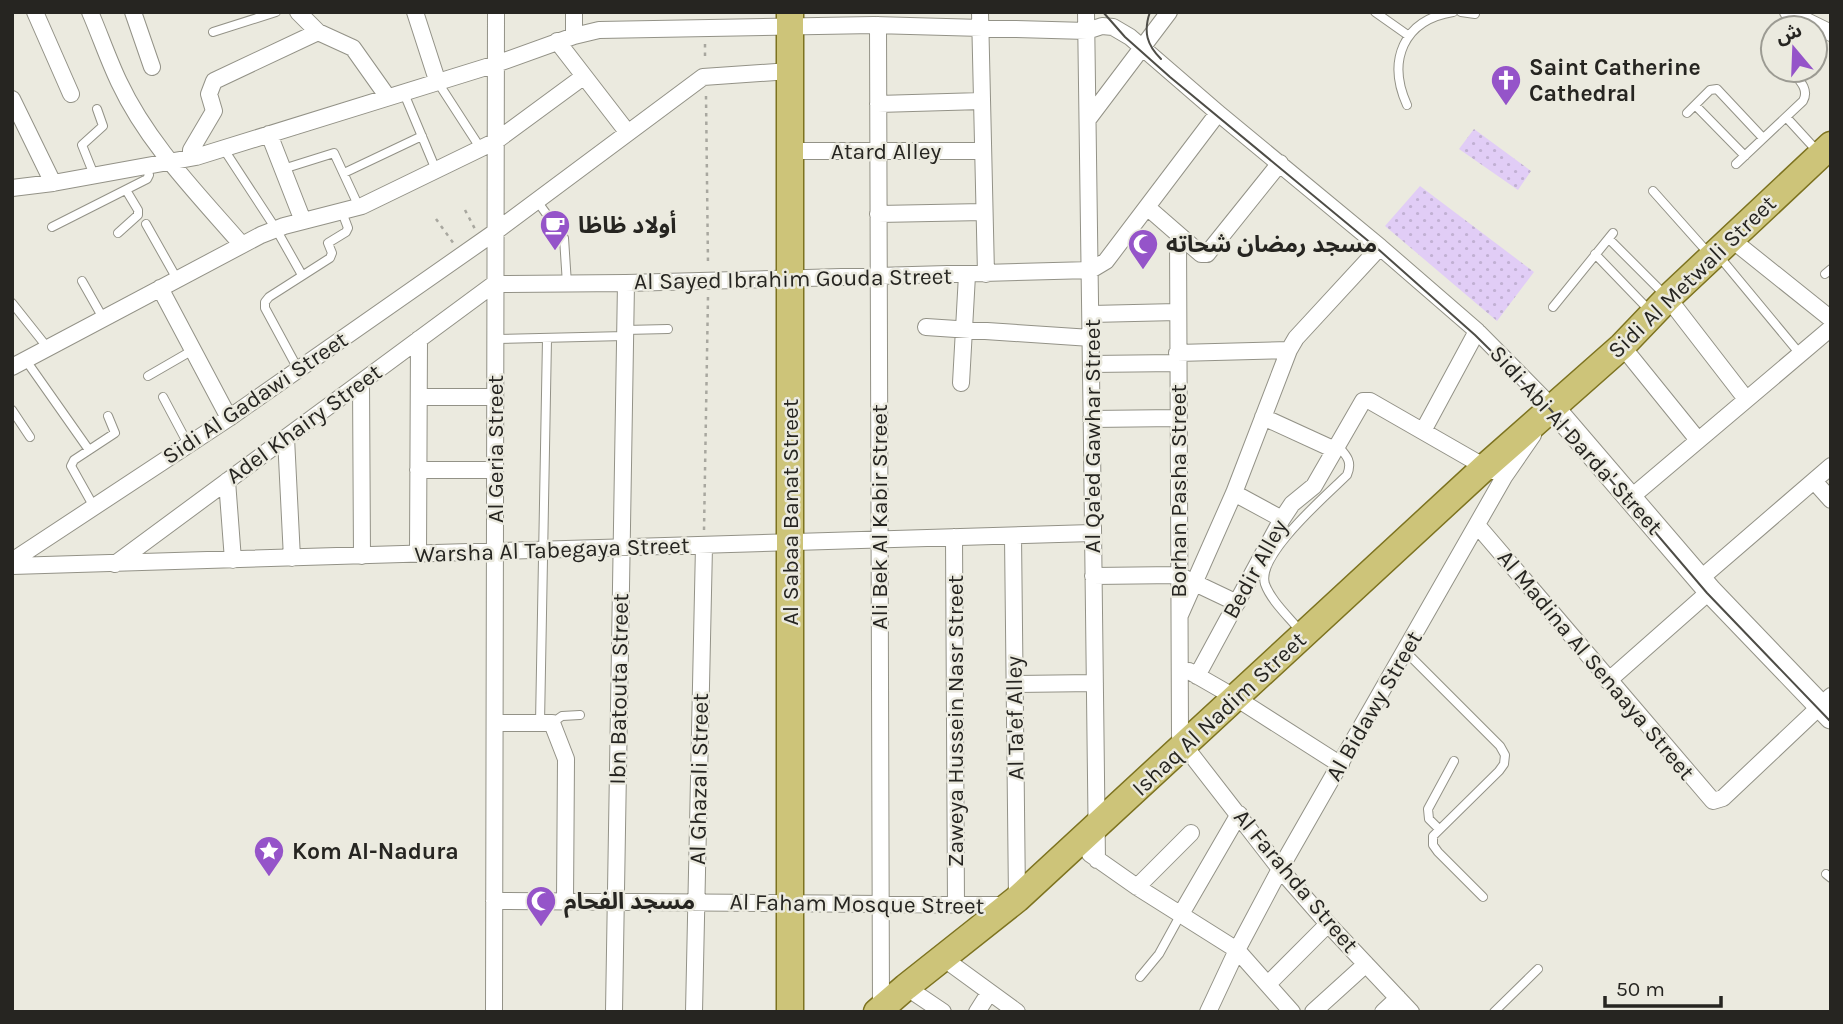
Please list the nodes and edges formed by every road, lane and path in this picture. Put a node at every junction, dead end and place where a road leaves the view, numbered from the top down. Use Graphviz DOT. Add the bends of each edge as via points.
graph roads {
  1 [pos="35,12"];
  2 [pos="90,12"];
  3 [pos="133,12"];
  4 [pos="276,12"];
  5 [pos="298,12"];
  6 [pos="415,12"];
  7 [pos="496,12"];
  8 [pos="574,12"];
  9 [pos="1086,12"];
  10 [pos="1169,12"];
  11 [pos="1375,12"];
  12 [pos="1453,12"];
  13 [pos="1461,12"];
  14 [pos="1788,12"];
  15 [pos="1475,14"];
  16 [pos="790,19"];
  17 [pos="980,20"];
  18 [pos="878,25"];
  19 [pos="1087,31"];
  20 [pos="213,32"];
  21 [pos="318,32"];
  22 [pos="1831,33"];
  23 [pos="574,36"];
  24 [pos="1409,36"];
  25 [pos="557,41"];
  26 [pos="1141,48"];
  27 [pos="496,64"];
  28 [pos="152,66"];
  29 [pos="790,71"];
  30 [pos="583,77"];
  31 [pos="437,80"];
  32 [pos="1801,84"];
  33 [pos="395,93"];
  34 [pos="71,94"];
  35 [pos="12,99"];
  36 [pos="982,102"];
  37 [pos="878,104"];
  38 [pos="1407,105"];
  39 [pos="1695,105"];
  40 [pos="97,109"];
  41 [pos="1218,113"];
  42 [pos="1687,114"];
  43 [pos="1786,117"];
  44 [pos="1088,118"];
  45 [pos="628,133"];
  46 [pos="269,134"];
  47 [pos="422,136"];
  48 [pos="1763,138"];
  49 [pos="488,145"];
  50 [pos="223,148"];
  51 [pos="1826,150"];
  52 [pos="790,151"];
  53 [pos="878,151"];
  54 [pos="982,151"];
  55 [pos="1745,156"];
  56 [pos="191,157"];
  57 [pos="169,161"];
  58 [pos="1280,163"];
  59 [pos="1736,164"];
  60 [pos="145,165"];
  61 [pos="283,169"];
  62 [pos="436,170"];
  63 [pos="344,173"];
  64 [pos="94,175"];
  65 [pos="53,183"];
  66 [pos="12,188"];
  67 [pos="126,190"];
  68 [pos="1653,191"];
  69 [pos="537,201"];
  70 [pos="359,207"];
  71 [pos="1147,207"];
  72 [pos="465,210"];
  73 [pos="342,212"];
  74 [pos="984,212"];
  75 [pos="878,214"];
  76 [pos="436,219"];
  77 [pos="303,220"];
  78 [pos="146,224"];
  79 [pos="51,227"];
  80 [pos="276,229"];
  81 [pos="118,233"];
  82 [pos="1178,234"];
  83 [pos="488,237"];
  84 [pos="242,245"];
  85 [pos="1380,247"];
  86 [pos="1720,249"];
  87 [pos="1595,254"];
  88 [pos="462,255"];
  89 [pos="1091,270"];
  90 [pos="986,274"];
  91 [pos="302,275"];
  92 [pos="967,275"];
  93 [pos="878,277"];
  94 [pos="177,279"];
  95 [pos="790,279"];
  96 [pos="82,281"];
  97 [pos="626,283"];
  98 [pos="494,284"];
  99 [pos="567,284"];
  100 [pos="160,288"];
  101 [pos="12,303"];
  102 [pos="1660,306"];
  103 [pos="1553,307"];
  104 [pos="1177,312"];
  105 [pos="1091,314"];
  106 [pos="103,318"];
  107 [pos="1831,319"];
  108 [pos="926,327"];
  109 [pos="1831,328"];
  110 [pos="668,329"];
  111 [pos="965,330"];
  112 [pos="1477,331"];
  113 [pos="625,333"];
  114 [pos="1091,338"];
  115 [pos="419,339"];
  116 [pos="495,339"];
  117 [pos="547,339"];
  118 [pos="1622,346"];
  119 [pos="47,347"];
  120 [pos="193,350"];
  121 [pos="1289,350"];
  122 [pos="1800,354"];
  123 [pos="1177,358"];
  124 [pos="19,363"];
  125 [pos="1091,365"];
  126 [pos="298,369"];
  127 [pos="148,376"];
  128 [pos="361,383"];
  129 [pos="961,383"];
  130 [pos="163,397"];
  131 [pos="419,397"];
  132 [pos="495,397"];
  133 [pos="1746,400"];
  134 [pos="1553,408"];
  135 [pos="12,411"];
  136 [pos="108,416"];
  137 [pos="1263,417"];
  138 [pos="229,418"];
  139 [pos="1178,418"];
  140 [pos="1091,419"];
  141 [pos="1423,431"];
  142 [pos="30,437"];
  143 [pos="286,438"];
  144 [pos="1698,440"];
  145 [pos="188,444"];
  146 [pos="1336,448"];
  147 [pos="89,450"];
  148 [pos="1831,466"];
  149 [pos="418,470"];
  150 [pos="495,470"];
  151 [pos="1495,472"];
  152 [pos="228,481"];
  153 [pos="1814,481"];
  154 [pos="1234,493"];
  155 [pos="1629,499"];
  156 [pos="1831,500"];
  157 [pos="94,507"];
  158 [pos="1282,519"];
  159 [pos="1477,525"];
  160 [pos="1092,533"];
  161 [pos="1013,536"];
  162 [pos="954,537"];
  163 [pos="880,540"];
  164 [pos="790,543"];
  165 [pos="704,546"];
  166 [pos="621,549"];
  167 [pos="544,550"];
  168 [pos="495,552"];
  169 [pos="418,554"];
  170 [pos="362,556"];
  171 [pos="292,558"];
  172 [pos="233,560"];
  173 [pos="12,564"];
  174 [pos="115,564"];
  175 [pos="1178,575"];
  176 [pos="1093,576"];
  177 [pos="1195,583"];
  178 [pos="1705,585"];
  179 [pos="1237,603"];
  180 [pos="1178,621"];
  181 [pos="1303,635"];
  182 [pos="1406,652"];
  183 [pos="1178,665"];
  184 [pos="1197,676"];
  185 [pos="1608,681"];
  186 [pos="1095,683"];
  187 [pos="1014,684"];
  188 [pos="1236,698"];
  189 [pos="1827,707"];
  190 [pos="580,715"];
  191 [pos="495,723"];
  192 [pos="546,723"];
  193 [pos="1185,746"];
  194 [pos="1454,761"];
  195 [pos="1341,765"];
  196 [pos="1239,814"];
  197 [pos="1439,829"];
  198 [pos="1191,833"];
  199 [pos="1091,843"];
  200 [pos="1280,869"];
  201 [pos="1137,887"];
  202 [pos="1483,897"];
  203 [pos="494,901"];
  204 [pos="565,901"];
  205 [pos="617,902"];
  206 [pos="696,902"];
  207 [pos="1013,902"];
  208 [pos="790,903"];
  209 [pos="880,904"];
  210 [pos="956,905"];
  211 [pos="1181,914"];
  212 [pos="1328,924"];
  213 [pos="1237,950"];
  214 [pos="943,958"];
  215 [pos="1366,964"];
  216 [pos="1538,969"];
  217 [pos="1140,977"];
  218 [pos="1268,985"];
  219 [pos="906,987"];
  220 [pos="989,993"];
  221 [pos="1398,998"];
  222 [pos="879,1010"];
  223 [pos="1212,1010"];
  224 [pos="494,1012"];
  225 [pos="614,1012"];
  226 [pos="694,1012"];
  227 [pos="790,1012"];
  228 [pos="943,1012"];
  229 [pos="977,1012"];
  230 [pos="1017,1012"];
  231 [pos="1292,1012"];
  232 [pos="1313,1012"];
  233 [pos="1383,1012"];
  234 [pos="1411,1012"];
  235 [pos="1494,1012"];
  1 -- 34 [label="street"];
  2 -- 57 [label="street" via="120,83"];
  3 -- 28 [label="street"];
  4 -- 20 [label="lane"];
  5 -- 21 [label="street"];
  6 -- 31 [label="street"];
  7 -- 27 [label="street, Al Geria Street"];
  8 -- 23 [label="street"];
  9 -- 19 [label="street, Al Qa'ed Gawhar Street"];
  10 -- 26 [label="street"];
  11 -- 24 [label="lane"];
  12 -- 24 [label="lane" via="1422,23"];
  13 -- 15 [label="lane"];
  14 -- 22 [label="street"];
  16 -- 18 [label="street, Sidi Abi Al Darda' Street"];
  16 -- 23 [label="street, Sidi Abi Al Darda' Street" via="599,30"];
  16 -- 29 [label="main road, Al Sabaa Banat Street"];
  17 -- 18 [label="street, Sidi Abi Al Darda' Street"];
  17 -- 19 [label="street, Sidi Abi Al Darda' Street"];
  17 -- 36 [label="street"];
  18 -- 37 [label="street, Ali Bek Al Kabir Street"];
  19 -- 26 [label="street, Sidi Abi Al Darda' Street" via="1102,26 1118,28"];
  19 -- 44 [label="street, Al Qa'ed Gawhar Street"];
  21 -- 33 [label="street" via="353,48"];
  21 -- 56 [label="street" via="214,81 209,94 214,111"];
  23 -- 25 [label="street, Sidi Abi Al Darda' Street"];
  24 -- 38 [label="lane" via="1397,70"];
  25 -- 27 [label="street, Sidi Abi Al Darda' Street"];
  25 -- 30 [label="street"];
  26 -- 41 [label="street, Sidi Abi Al Darda' Street"];
  26 -- 44 [label="street"];
  27 -- 31 [label="street, Sidi Abi Al Darda' Street"];
  27 -- 49 [label="street, Al Geria Street"];
  29 -- 45 [label="street, Sidi Al Gadawi Street" via="705,76"];
  29 -- 52 [label="main road, Al Sabaa Banat Street"];
  30 -- 45 [label="street"];
  30 -- 49 [label="street"];
  31 -- 33 [label="street, Sidi Abi Al Darda' Street"];
  31 -- 49 [label="lane"];
  32 -- 43 [label="lane" via="1806,96"];
  33 -- 46 [label="street, Sidi Abi Al Darda' Street"];
  33 -- 47 [label="lane"];
  35 -- 65 [label="street"];
  36 -- 37 [label="street"];
  36 -- 54 [label="street"];
  37 -- 53 [label="street, Ali Bek Al Kabir Street"];
  39 -- 42 [label="lane"];
  39 -- 48 [label="lane" via="1717,89"];
  39 -- 55 [label="lane"];
  40 -- 64 [label="lane" via="103,126 82,145"];
  41 -- 58 [label="street, Sidi Abi Al Darda' Street"];
  41 -- 71 [label="street"];
  43 -- 48 [label="lane"];
  43 -- 51 [label="lane"];
  44 -- 89 [label="street, Al Qa'ed Gawhar Street"];
  45 -- 69 [label="street, Sidi Al Gadawi Street"];
  46 -- 50 [label="street, Sidi Abi Al Darda' Street"];
  46 -- 61 [label="street"];
  47 -- 62 [label="lane"];
  47 -- 63 [label="lane"];
  48 -- 55 [label="lane"];
  49 -- 62 [label="street"];
  49 -- 83 [label="street, Al Geria Street"];
  50 -- 56 [label="street, Sidi Abi Al Darda' Street"];
  50 -- 80 [label="lane"];
  51 -- 86 [label="main road, Sidi Al Metwali Street"];
  52 -- 53 [label="street, Atard Alley"];
  52 -- 95 [label="main road, Al Sabaa Banat Street"];
  53 -- 54 [label="street, Atard Alley"];
  53 -- 75 [label="street, Ali Bek Al Kabir Street"];
  54 -- 74 [label="street"];
  55 -- 59 [label="lane"];
  56 -- 57 [label="street, Sidi Abi Al Darda' Street"];
  57 -- 60 [label="street, Sidi Abi Al Darda' Street"];
  57 -- 84 [label="street"];
  58 -- 82 [label="street" via="1207,254"];
  58 -- 85 [label="street, Sidi Abi Al Darda' Street"];
  60 -- 64 [label="street, Sidi Abi Al Darda' Street"];
  60 -- 67 [label="lane" via="148,178"];
  61 -- 63 [label="lane" via="333,152"];
  61 -- 77 [label="street"];
  62 -- 70 [label="street"];
  63 -- 70 [label="lane"];
  64 -- 65 [label="street, Sidi Abi Al Darda' Street"];
  65 -- 66 [label="street, Sidi Abi Al Darda' Street"];
  67 -- 79 [label="lane"];
  67 -- 81 [label="lane" via="138,215"];
  68 -- 86 [label="lane"];
  69 -- 83 [label="street, Sidi Al Gadawi Street"];
  69 -- 99 [label="lane" via="564,237"];
  70 -- 73 [label="street"];
  71 -- 82 [label="street"];
  71 -- 89 [label="street" via="1106,261"];
  72 -- 83 [label="path"];
  73 -- 77 [label="street"];
  73 -- 91 [label="lane" via="347,231 328,243 330,258"];
  74 -- 75 [label="street"];
  74 -- 90 [label="street"];
  75 -- 93 [label="street, Ali Bek Al Kabir Street"];
  76 -- 88 [label="path"];
  77 -- 80 [label="street"];
  78 -- 94 [label="lane"];
  80 -- 84 [label="street"];
  80 -- 91 [label="lane"];
  82 -- 104 [label="street, Borhan Pasha Street"];
  83 -- 88 [label="street, Sidi Al Gadawi Street"];
  83 -- 98 [label="street, Al Geria Street"];
  84 -- 94 [label="street"];
  85 -- 112 [label="street, Sidi Abi Al Darda' Street"];
  85 -- 121 [label="street"];
  86 -- 102 [label="main road, Sidi Al Metwali Street"];
  86 -- 107 [label="street"];
  86 -- 122 [label="lane"];
  87 -- 102 [label="lane"];
  87 -- 102 [label="lane" via="1611,236"];
  87 -- 103 [label="lane"];
  88 -- 126 [label="street, Sidi Al Gadawi Street"];
  89 -- 90 [label="street, Al Sayed Ibrahim Gouda Street"];
  89 -- 105 [label="street, Al Qa'ed Gawhar Street"];
  90 -- 92 [label="street, Al Sayed Ibrahim Gouda Street"];
  91 -- 126 [label="lane" via="269,297 265,305"];
  92 -- 93 [label="street, Al Sayed Ibrahim Gouda Street"];
  92 -- 111 [label="street"];
  93 -- 95 [label="street, Al Sayed Ibrahim Gouda Street"];
  93 -- 163 [label="street, Ali Bek Al Kabir Street"];
  94 -- 100 [label="street"];
  95 -- 97 [label="street, Al Sayed Ibrahim Gouda Street"];
  95 -- 164 [label="main road, Al Sabaa Banat Street"];
  96 -- 106 [label="lane"];
  97 -- 99 [label="street, Al Sayed Ibrahim Gouda Street"];
  97 -- 113 [label="street, Ibn Batouta Street"];
  98 -- 99 [label="street, Al Sayed Ibrahim Gouda Street"];
  98 -- 115 [label="street, Adel Khairy Street"];
  98 -- 116 [label="street, Al Geria Street"];
  100 -- 106 [label="street"];
  100 -- 120 [label="street"];
  101 -- 119 [label="lane"];
  102 -- 118 [label="main road, Sidi Al Metwali Street"];
  102 -- 133 [label="street"];
  104 -- 105 [label="street"];
  104 -- 123 [label="street, Borhan Pasha Street"];
  105 -- 114 [label="street, Al Qa'ed Gawhar Street"];
  106 -- 119 [label="street"];
  108 -- 111 [label="street"];
  109 -- 122 [label="street"];
  110 -- 113 [label="lane"];
  111 -- 114 [label="street"];
  111 -- 129 [label="street"];
  112 -- 134 [label="street, Sidi Abi Al Darda' Street"];
  112 -- 141 [label="street"];
  113 -- 117 [label="lane"];
  113 -- 166 [label="street, Ibn Batouta Street"];
  114 -- 125 [label="street, Al Qa'ed Gawhar Street"];
  115 -- 128 [label="street, Adel Khairy Street"];
  115 -- 131 [label="street"];
  116 -- 117 [label="lane"];
  116 -- 132 [label="street, Al Geria Street"];
  117 -- 167 [label="lane"];
  118 -- 134 [label="main road, Sidi Al Metwali Street"];
  118 -- 144 [label="street"];
  119 -- 124 [label="street"];
  120 -- 127 [label="lane"];
  120 -- 138 [label="street"];
  121 -- 123 [label="street"];
  121 -- 137 [label="street"];
  122 -- 133 [label="street"];
  123 -- 125 [label="street"];
  123 -- 139 [label="street, Borhan Pasha Street"];
  124 -- 147 [label="lane"];
  125 -- 140 [label="street, Al Qa'ed Gawhar Street"];
  126 -- 138 [label="street, Sidi Al Gadawi Street"];
  128 -- 143 [label="street, Adel Khairy Street"];
  128 -- 170 [label="street"];
  130 -- 145 [label="lane"];
  131 -- 132 [label="street"];
  131 -- 149 [label="street"];
  132 -- 150 [label="street, Al Geria Street"];
  133 -- 144 [label="street"];
  134 -- 151 [label="main road, Ishaq Al Nadim Street"];
  134 -- 155 [label="main road, Sidi Abi Al Darda' Street"];
  135 -- 142 [label="lane"];
  136 -- 147 [label="lane" via="115,433"];
  137 -- 146 [label="street"];
  137 -- 154 [label="street"];
  138 -- 145 [label="street, Sidi Al Gadawi Street"];
  139 -- 140 [label="street"];
  139 -- 175 [label="street, Borhan Pasha Street"];
  140 -- 160 [label="street, Al Qa'ed Gawhar Street"];
  141 -- 146 [label="street, Bedir Alley" via="1367,400"];
  141 -- 151 [label="street"];
  143 -- 152 [label="street, Adel Khairy Street"];
  143 -- 171 [label="street"];
  144 -- 155 [label="street"];
  145 -- 157 [label="street, Sidi Al Gadawi Street"];
  146 -- 158 [label="street, Bedir Alley" via="1314,486"];
  146 -- 181 [label="lane" via="1349,461 1347,475 1295,526 1265,572 1270,592"];
  147 -- 157 [label="lane" via="74,460 71,470"];
  148 -- 153 [label="street"];
  149 -- 150 [label="street"];
  149 -- 169 [label="street"];
  150 -- 168 [label="street, Al Geria Street"];
  151 -- 159 [label="street, Al Bidawy Street"];
  151 -- 181 [label="main road, Ishaq Al Nadim Street"];
  152 -- 172 [label="street"];
  152 -- 174 [label="street, Adel Khairy Street"];
  153 -- 156 [label="street"];
  153 -- 178 [label="street"];
  154 -- 158 [label="street"];
  154 -- 177 [label="street"];
  155 -- 178 [label="main road, Sidi Abi Al Darda' Street"];
  157 -- 173 [label="street, Sidi Al Gadawi Street"];
  158 -- 179 [label="street, Bedir Alley"];
  159 -- 182 [label="street, Al Bidawy Street"];
  159 -- 185 [label="street, Al Madina Al Senaaya Street"];
  160 -- 161 [label="street, Warsha Al Tabegaya Street"];
  160 -- 176 [label="street, Al Qa'ed Gawhar Street"];
  161 -- 162 [label="street, Warsha Al Tabegaya Street"];
  161 -- 187 [label="street, Al Ta'ef Alley"];
  162 -- 163 [label="street, Warsha Al Tabegaya Street"];
  162 -- 210 [label="street, Zaweya Hussein Nasr Street"];
  163 -- 164 [label="street, Warsha Al Tabegaya Street"];
  163 -- 209 [label="street, Ali Bek Al Kabir Street"];
  164 -- 165 [label="street, Warsha Al Tabegaya Street"];
  164 -- 208 [label="main road, Al Sabaa Banat Street"];
  165 -- 166 [label="street, Warsha Al Tabegaya Street"];
  165 -- 206 [label="street, Al Ghazali Street"];
  166 -- 167 [label="street, Warsha Al Tabegaya Street"];
  166 -- 205 [label="street, Ibn Batouta Street"];
  167 -- 168 [label="street, Warsha Al Tabegaya Street"];
  167 -- 192 [label="lane"];
  168 -- 169 [label="street, Warsha Al Tabegaya Street"];
  168 -- 191 [label="street, Al Geria Street"];
  169 -- 170 [label="street, Warsha Al Tabegaya Street"];
  170 -- 171 [label="street, Warsha Al Tabegaya Street"];
  171 -- 172 [label="street, Warsha Al Tabegaya Street"];
  172 -- 174 [label="street, Warsha Al Tabegaya Street"];
  173 -- 174 [label="street, Warsha Al Tabegaya Street"];
  175 -- 176 [label="street"];
  175 -- 177 [label="street"];
  175 -- 180 [label="street, Borhan Pasha Street"];
  176 -- 186 [label="street, Al Qa'ed Gawhar Street"];
  177 -- 179 [label="street"];
  177 -- 180 [label="street"];
  178 -- 185 [label="street"];
  178 -- 189 [label="main road, Sidi Abi Al Darda' Street"];
  179 -- 184 [label="street, Bedir Alley"];
  180 -- 183 [label="street, Borhan Pasha Street"];
  181 -- 188 [label="main road, Ishaq Al Nadim Street"];
  182 -- 195 [label="street, Al Bidawy Street"];
  182 -- 197 [label="lane" via="1506,755 1499,771"];
  183 -- 184 [label="street"];
  183 -- 193 [label="street, Borhan Pasha Street" via="1178,728"];
  184 -- 188 [label="street"];
  185 -- 189 [label="street, Al Madina Al Senaaya Street" via="1716,801"];
  186 -- 187 [label="street"];
  186 -- 199 [label="street, Al Qa'ed Gawhar Street"];
  187 -- 207 [label="street, Al Ta'ef Alley"];
  188 -- 193 [label="main road, Ishaq Al Nadim Street"];
  188 -- 195 [label="street"];
  190 -- 192 [label="lane"];
  191 -- 192 [label="street"];
  191 -- 203 [label="street, Al Geria Street"];
  192 -- 204 [label="street" via="566,758"];
  193 -- 196 [label="street, Al Farahda Street"];
  193 -- 199 [label="main road, Ishaq Al Nadim Street"];
  194 -- 197 [label="lane" via="1428,809 1429,819"];
  195 -- 200 [label="street, Al Bidawy Street"];
  196 -- 200 [label="street, Al Farahda Street"];
  196 -- 211 [label="street"];
  197 -- 202 [label="lane" via="1433,845"];
  198 -- 201 [label="street"];
  199 -- 201 [label="street"];
  199 -- 207 [label="main road, Ishaq Al Nadim Street"];
  200 -- 212 [label="street, Al Farahda Street"];
  200 -- 213 [label="street, Al Bidawy Street"];
  201 -- 211 [label="street"];
  203 -- 204 [label="street, Al Faham Mosque Street"];
  203 -- 224 [label="street, Al Geria Street"];
  204 -- 205 [label="street, Al Faham Mosque Street"];
  205 -- 206 [label="street, Al Faham Mosque Street"];
  205 -- 225 [label="street, Ibn Batouta Street"];
  206 -- 208 [label="street, Al Faham Mosque Street"];
  206 -- 226 [label="street, Al Ghazali Street"];
  207 -- 210 [label="street, Al Faham Mosque Street"];
  207 -- 214 [label="main road, Ishaq Al Nadim Street"];
  208 -- 209 [label="street, Al Faham Mosque Street"];
  208 -- 227 [label="main road, Al Sabaa Banat Street"];
  209 -- 210 [label="street, Al Faham Mosque Street"];
  209 -- 222 [label="street, Ali Bek Al Kabir Street"];
  211 -- 213 [label="street"];
  211 -- 217 [label="lane"];
  212 -- 215 [label="street, Al Farahda Street"];
  212 -- 218 [label="street"];
  213 -- 218 [label="street"];
  213 -- 223 [label="street, Al Bidawy Street"];
  214 -- 219 [label="main road, Ishaq Al Nadim Street"];
  214 -- 220 [label="street"];
  215 -- 221 [label="street, Al Farahda Street"];
  215 -- 232 [label="street"];
  216 -- 235 [label="lane"];
  218 -- 231 [label="street"];
  219 -- 222 [label="main road, Ishaq Al Nadim Street"];
  219 -- 228 [label="street"];
  220 -- 229 [label="street"];
  220 -- 230 [label="street"];
  221 -- 233 [label="street"];
  221 -- 234 [label="street, Al Farahda Street"];
}
